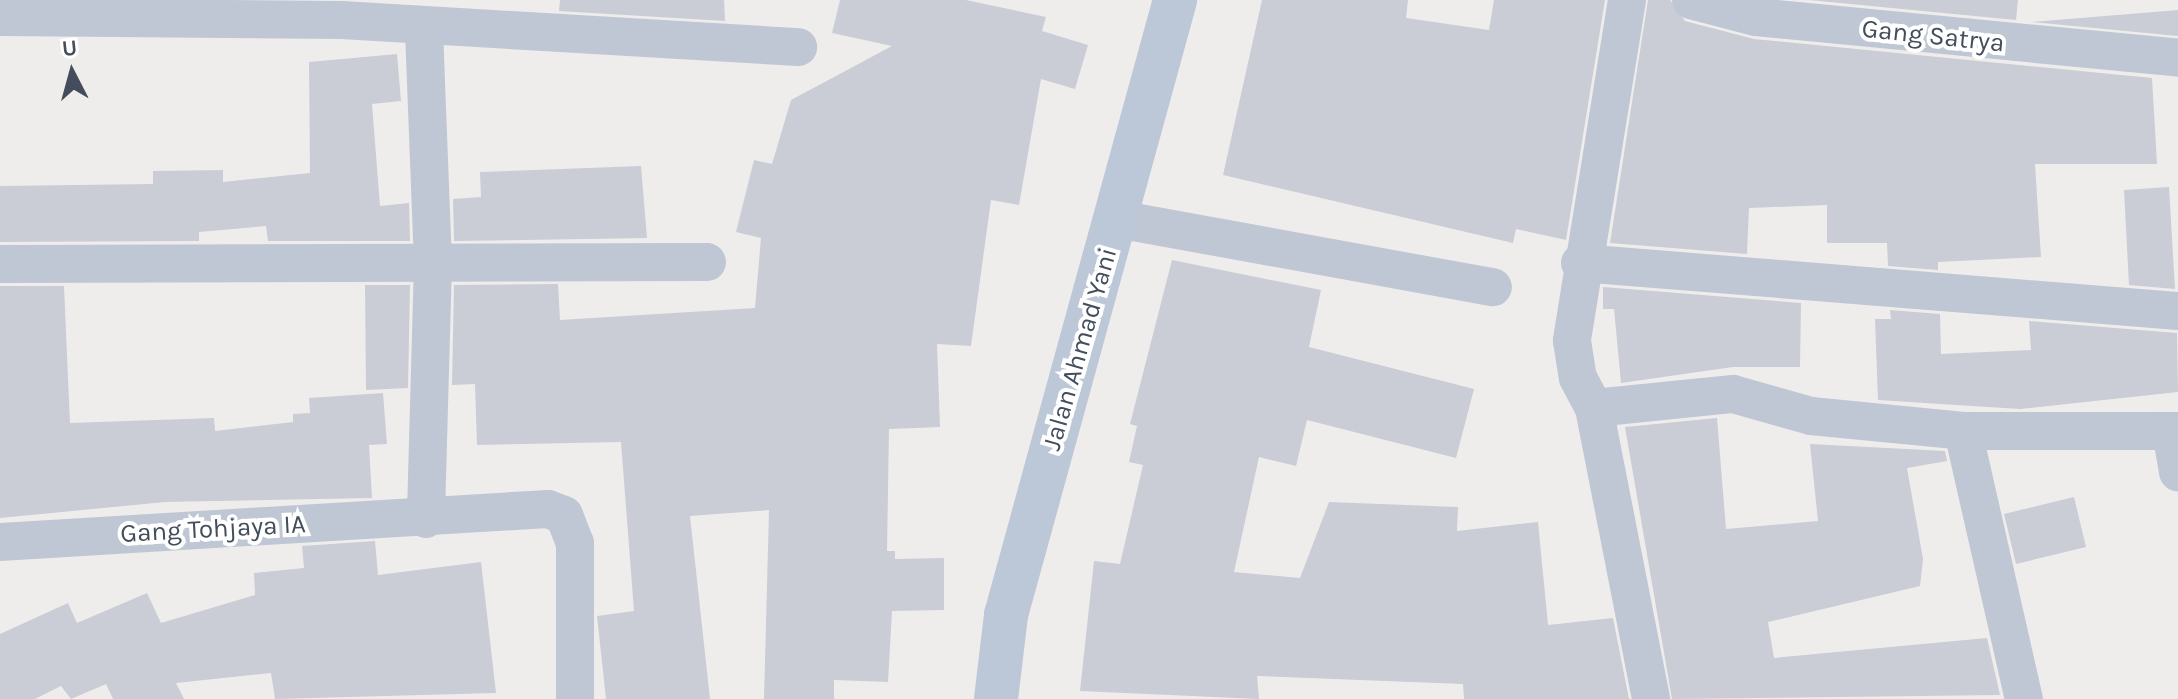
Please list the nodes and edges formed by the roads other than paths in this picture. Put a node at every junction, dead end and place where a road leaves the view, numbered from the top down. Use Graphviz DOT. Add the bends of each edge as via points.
graph roads {
  1 [pos="1175,0"];
  2 [pos="1627,0"];
  3 [pos="1691,0"];
  4 [pos="21,11"];
  5 [pos="424,30"];
  6 [pos="798,47"];
  7 [pos="2178,58"];
  8 [pos="1117,219"];
  9 [pos="707,262"];
  10 [pos="433,263"];
  11 [pos="1580,263"];
  12 [pos="0,264"];
  13 [pos="1493,287"];
  14 [pos="2178,311"];
  15 [pos="1594,408"];
  16 [pos="1963,431"];
  17 [pos="2175,431"];
  18 [pos="2178,472"];
  19 [pos="426,519"];
  20 [pos="0,542"];
  21 [pos="575,699"];
  22 [pos="996,699"];
  23 [pos="1651,699"];
  24 [pos="2024,699"];
  1 -- 8 [label="main road, Jalan Ahmad Yani"];
  2 -- 11 [label="street"];
  3 -- 7 [label="street, Gang Satrya" via="1756,17"];
  4 -- 5 [label="street" via="342,20"];
  5 -- 6 [label="street"];
  5 -- 10 [label="street"];
  8 -- 13 [label="street"];
  8 -- 22 [label="main road, Jalan Ahmad Yani" via="1006,615"];
  9 -- 10 [label="street"];
  10 -- 12 [label="street"];
  10 -- 19 [label="street"];
  11 -- 14 [label="street"];
  11 -- 15 [label="street" via="1574,361"];
  15 -- 16 [label="street" via="1733,394 1811,416"];
  15 -- 23 [label="street"];
  16 -- 17 [label="street"];
  16 -- 24 [label="street"];
  17 -- 18 [label="street"];
  19 -- 20 [label="street, Gang Tohjaya IA"];
  19 -- 21 [label="street, Gang Tohjaya IA" via="532,505 564,515 575,543"];
}
